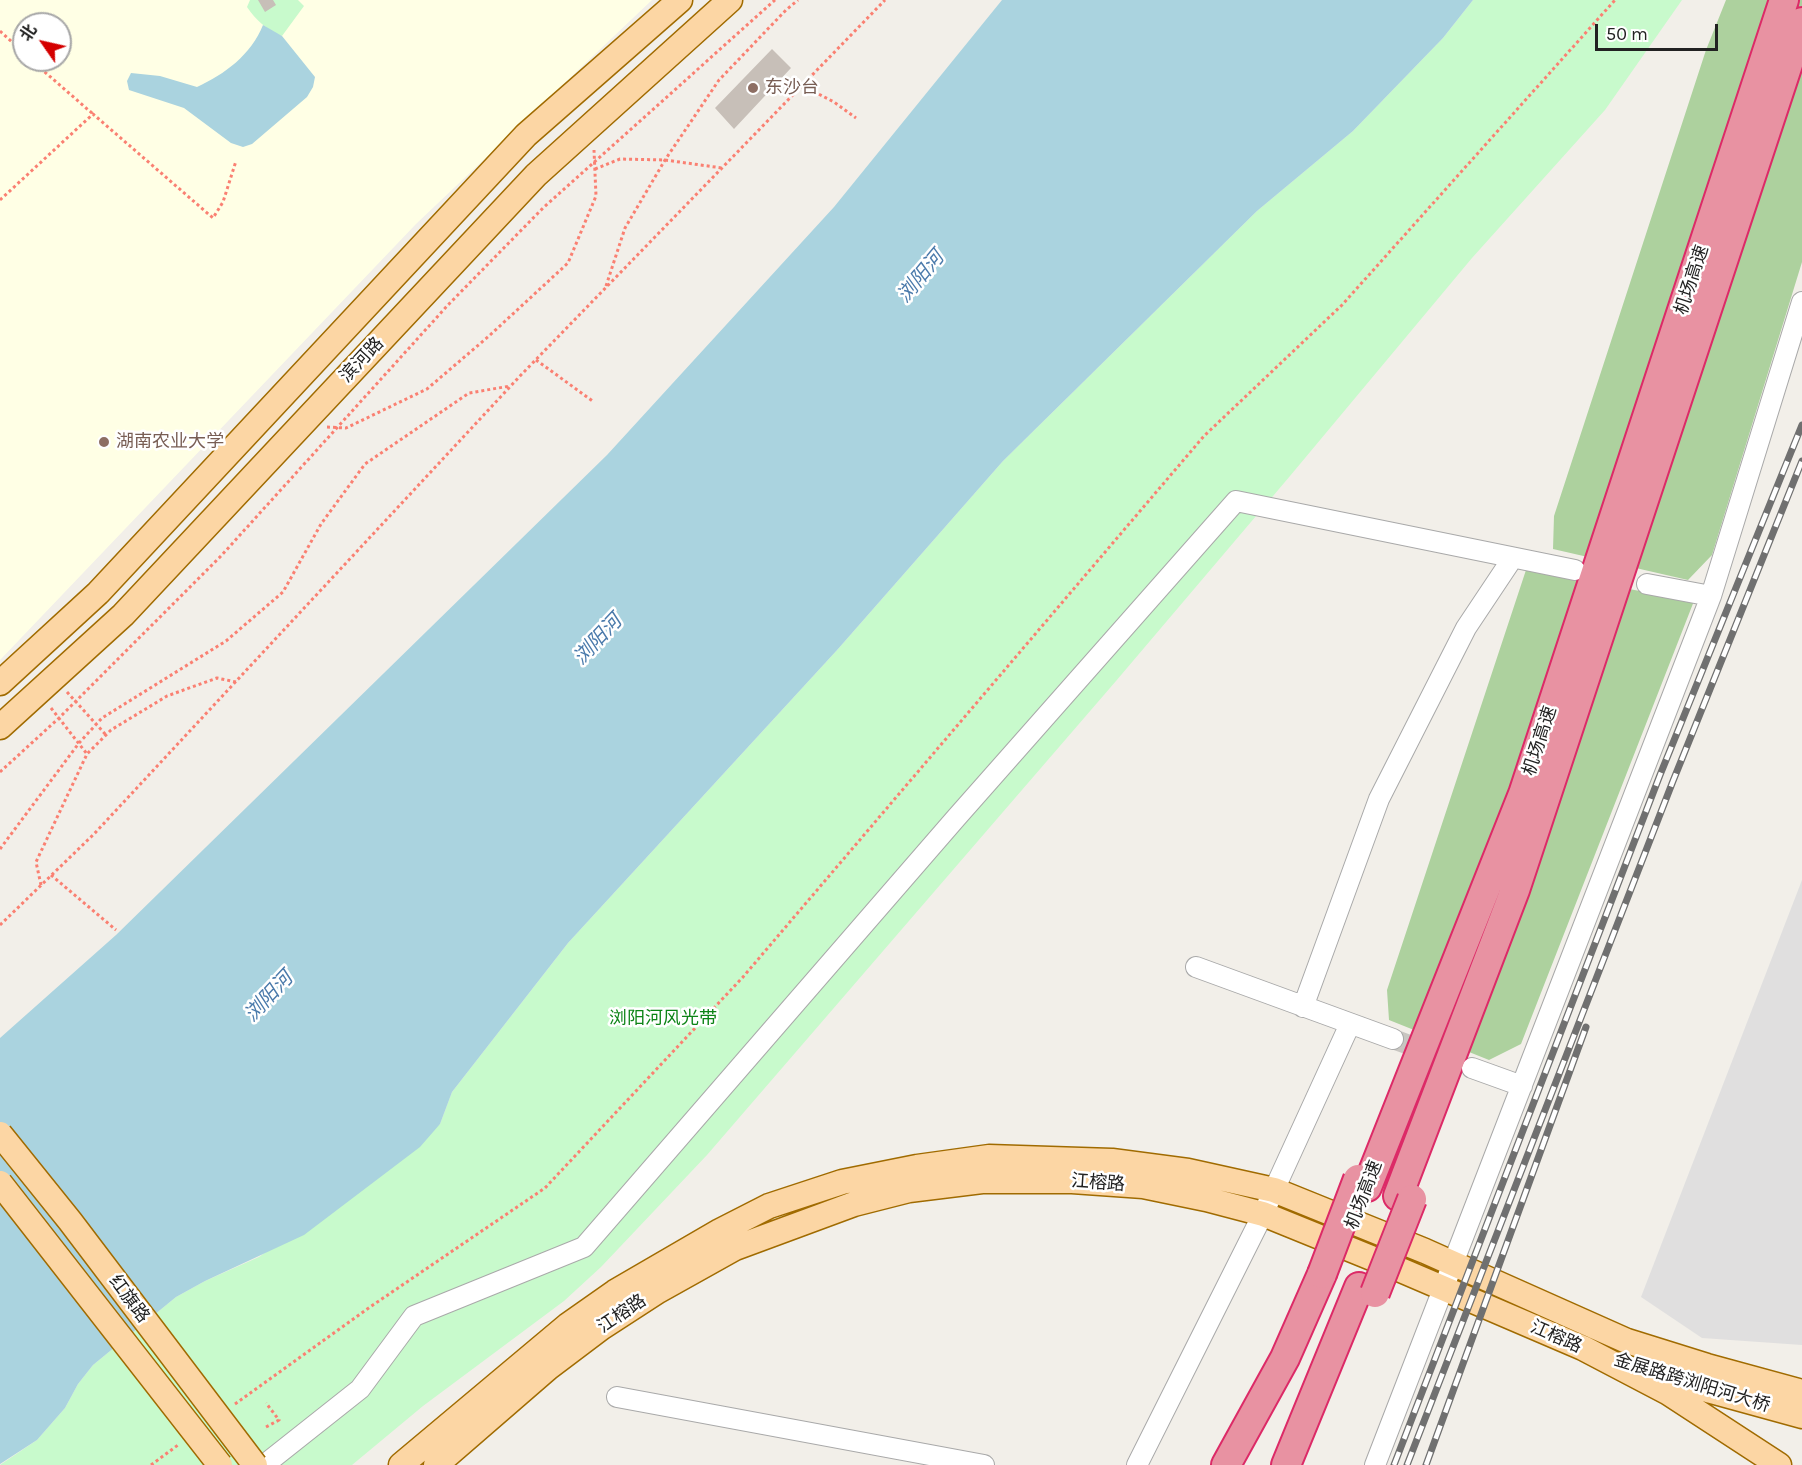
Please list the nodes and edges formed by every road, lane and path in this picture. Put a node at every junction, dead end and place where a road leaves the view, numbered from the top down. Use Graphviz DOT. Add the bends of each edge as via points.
graph roads {
  1 [pos="730,0"];
  2 [pos="775,0"];
  3 [pos="798,0"];
  4 [pos="885,0"];
  5 [pos="1614,0"];
  6 [pos="1784,0"];
  7 [pos="677,1"];
  8 [pos="1802,22"];
  9 [pos="0,31"];
  10 [pos="12,42"];
  11 [pos="45,72"];
  12 [pos="803,86"];
  13 [pos="93,114"];
  14 [pos="856,118"];
  15 [pos="593,123"];
  16 [pos="665,160"];
  17 [pos="236,161"];
  18 [pos="595,163"];
  19 [pos="723,168"];
  20 [pos="595,169"];
  21 [pos="0,200"];
  22 [pos="605,289"];
  23 [pos="1802,302"];
  24 [pos="536,360"];
  25 [pos="512,386"];
  26 [pos="594,402"];
  27 [pos="301,425"];
  28 [pos="338,428"];
  29 [pos="1512,559"];
  30 [pos="1575,570"];
  31 [pos="1647,584"];
  32 [pos="1711,596"];
  33 [pos="236,682"];
  34 [pos="0,683"];
  35 [pos="47,685"];
  36 [pos="75,701"];
  37 [pos="4,715"];
  38 [pos="59,718"];
  39 [pos="97,723"];
  40 [pos="106,735"];
  41 [pos="79,743"];
  42 [pos="87,754"];
  43 [pos="0,772"];
  44 [pos="0,849"];
  45 [pos="51,875"];
  46 [pos="41,885"];
  47 [pos="0,925"];
  48 [pos="116,930"];
  49 [pos="1196,967"];
  50 [pos="1303,1007"];
  51 [pos="1350,1024"];
  52 [pos="1393,1039"];
  53 [pos="1472,1068"];
  54 [pos="1522,1086"];
  55 [pos="0,1134"];
  56 [pos="0,1183"];
  57 [pos="1274,1190"];
  58 [pos="1263,1214"];
  59 [pos="1453,1264"];
  60 [pos="1347,1283"];
  61 [pos="1444,1288"];
  62 [pos="1627,1341"];
  63 [pos="1582,1348"];
  64 [pos="1802,1392"];
  65 [pos="617,1397"];
  66 [pos="266,1403"];
  67 [pos="227,1410"];
  68 [pos="1802,1416"];
  69 [pos="266,1427"];
  70 [pos="179,1444"];
  71 [pos="151,1465"];
  72 [pos="220,1465"];
  73 [pos="255,1465"];
  74 [pos="264,1465"];
  75 [pos="401,1465"];
  76 [pos="436,1465"];
  77 [pos="984,1465"];
  78 [pos="1137,1465"];
  79 [pos="1226,1465"];
  80 [pos="1248,1465"];
  81 [pos="1286,1465"];
  82 [pos="1300,1465"];
  83 [pos="1375,1465"];
  84 [pos="1779,1465"];
  1 -- 15 [label="main road, 滨河路"];
  2 -- 18 [label="path"];
  3 -- 16 [label="path" via="719,80"];
  4 -- 12 [label="path"];
  5 -- 67 [label="path" via="1342,304 1204,436 743,977 545,1188"];
  6 -- 60 [label="highway, 机场高速" via="1523,794 1363,1183"];
  7 -- 34 [label="main road, 滨河路" via="526,135 98,593"];
  8 -- 60 [label="highway, 机场高速" via="1515,890 1440,1085 1405,1198"];
  9 -- 10 [label="path"];
  11 -- 13 [label="path"];
  12 -- 14 [label="path"];
  12 -- 19 [label="path"];
  13 -- 17 [label="path" via="213,218 223,202"];
  13 -- 21 [label="path"];
  15 -- 18 [label="path"];
  15 -- 27 [label="main road, 滨河路" via="536,175"];
  16 -- 19 [label="path"];
  16 -- 20 [label="path" via="620,159"];
  16 -- 22 [label="path" via="625,228"];
  18 -- 20 [label="path"];
  18 -- 28 [label="path" via="543,208 448,305"];
  19 -- 22 [label="path"];
  20 -- 28 [label="path" via="596,196 568,263 427,389 346,428"];
  22 -- 24 [label="path"];
  23 -- 32 [label="street"];
  24 -- 25 [label="path"];
  24 -- 26 [label="path"];
  25 -- 33 [label="path"];
  25 -- 39 [label="path" via="469,393 365,464 321,524 283,592 226,640"];
  27 -- 28 [label="path"];
  27 -- 35 [label="main road, 滨河路" via="123,615"];
  28 -- 36 [label="path" via="221,556"];
  29 -- 30 [label="street"];
  29 -- 50 [label="street" via="1466,628 1379,800"];
  29 -- 74 [label="street" via="1236,501 584,1247 414,1316 360,1389"];
  31 -- 32 [label="street"];
  32 -- 54 [label="street"];
  33 -- 40 [label="path" via="217,678 168,696"];
  33 -- 45 [label="path"];
  35 -- 36 [label="path"];
  35 -- 37 [label="main road, 滨河路"];
  35 -- 38 [label="path"];
  36 -- 38 [label="path"];
  36 -- 39 [label="path"];
  38 -- 41 [label="path"];
  38 -- 43 [label="path"];
  39 -- 40 [label="path"];
  39 -- 41 [label="path"];
  40 -- 42 [label="path"];
  41 -- 42 [label="path"];
  41 -- 44 [label="path"];
  42 -- 46 [label="path" via="36,862"];
  45 -- 46 [label="path"];
  45 -- 48 [label="path"];
  46 -- 47 [label="path"];
  49 -- 50 [label="street"];
  50 -- 51 [label="street"];
  51 -- 52 [label="street"];
  51 -- 57 [label="street"];
  53 -- 54 [label="street"];
  54 -- 59 [label="street"];
  55 -- 73 [label="main road, 红旗路, bridge"];
  56 -- 72 [label="main road, 红旗路, bridge"];
  57 -- 58 [label="street"];
  57 -- 59 [label="main road, 江榕路"];
  57 -- 75 [label="main road, 江榕路" via="1188,1171 1112,1161 989,1157 917,1167 832,1186 769,1206 615,1292 568,1325"];
  58 -- 61 [label="main road, 江榕路"];
  58 -- 76 [label="main road, 江榕路" via="1143,1186 1072,1181 982,1181 909,1190 854,1204 735,1248 658,1291 548,1368"];
  58 -- 78 [label="street"];
  59 -- 61 [label="street"];
  59 -- 62 [label="main road, 江榕路"];
  60 -- 79 [label="highway" via="1285,1358"];
  60 -- 80 [label="highway, 机场高速"];
  60 -- 81 [label="highway, 机场高速"];
  60 -- 82 [label="highway"];
  61 -- 63 [label="main road, 江榕路"];
  61 -- 83 [label="street"];
  62 -- 64 [label="main road, 金展路跨浏阳河大桥"];
  63 -- 68 [label="main road, 金展路跨浏阳河大桥"];
  63 -- 84 [label="main road, 江榕路" via="1667,1392"];
  65 -- 77 [label="street"];
  66 -- 69 [label="path" via="279,1420"];
  70 -- 71 [label="path"];
}
